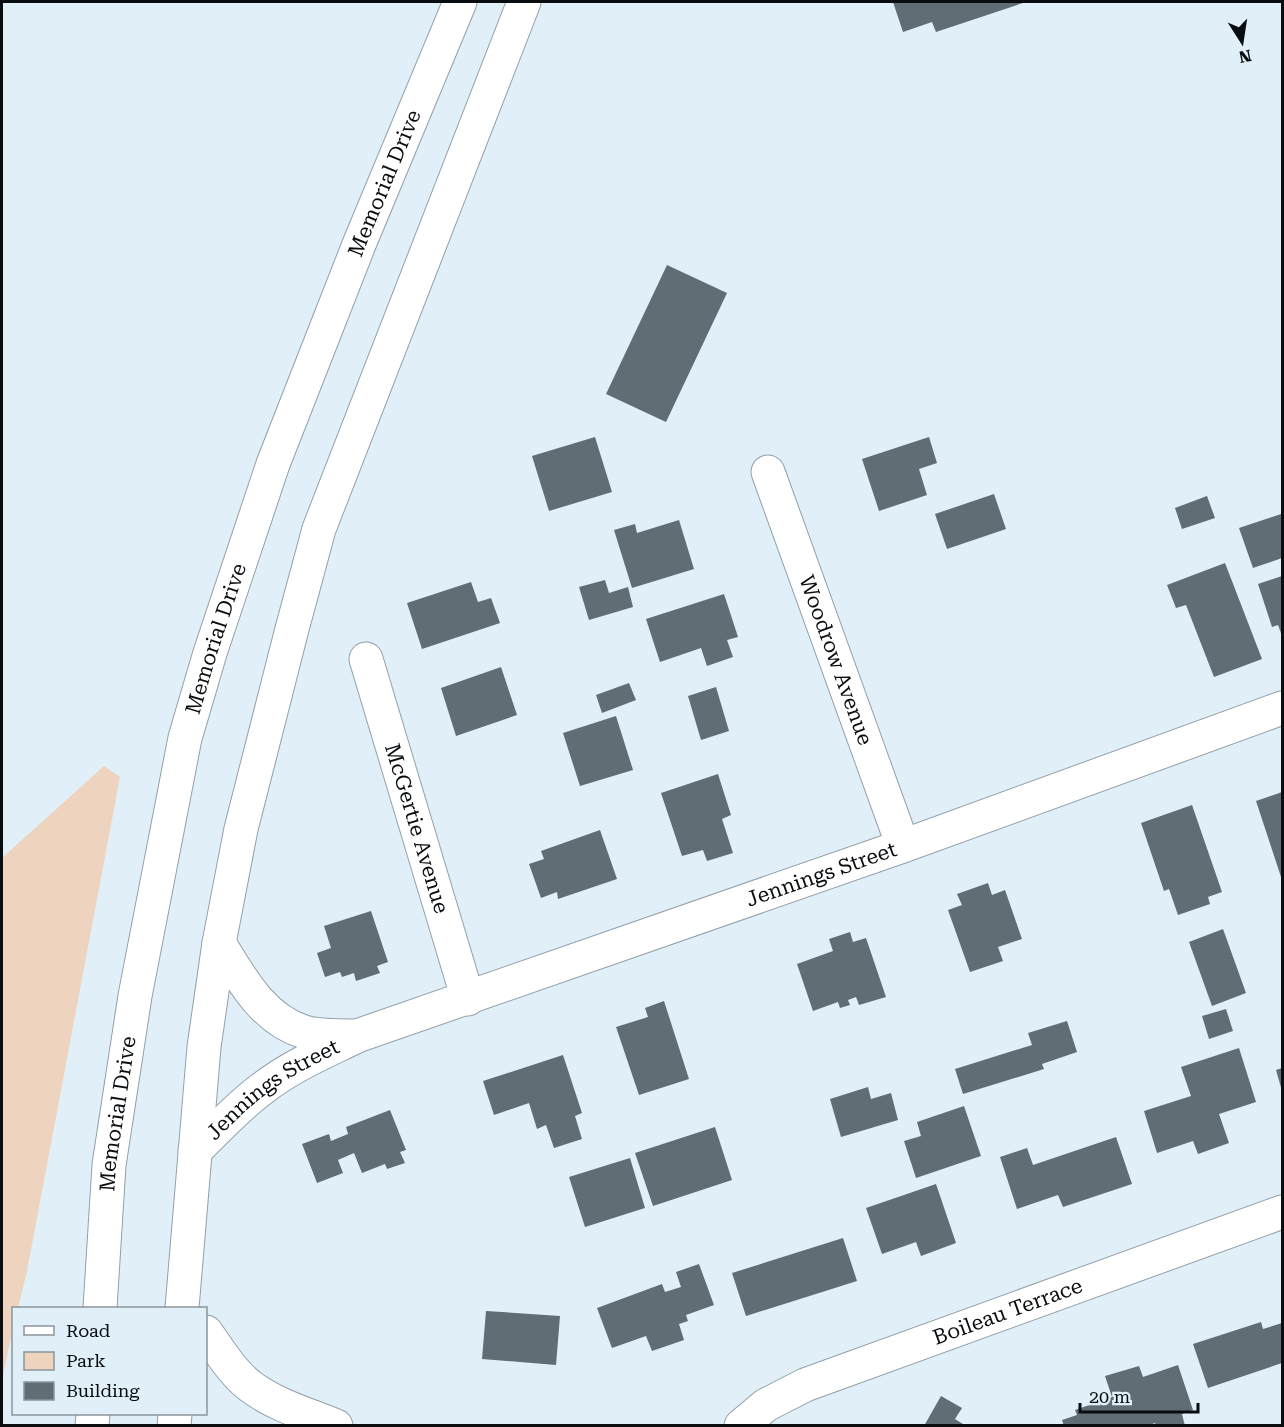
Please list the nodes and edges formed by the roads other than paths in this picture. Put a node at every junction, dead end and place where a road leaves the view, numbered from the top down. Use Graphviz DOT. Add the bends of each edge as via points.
graph roads {
  1 [pos="460,2"];
  2 [pos="524,2"];
  3 [pos="768,472"];
  4 [pos="366,659"];
  5 [pos="1282,708"];
  6 [pos="903,846"];
  7 [pos="219,943"];
  8 [pos="468,999"];
  9 [pos="357,1036"];
  10 [pos="195,1151"];
  11 [pos="1282,1212"];
  12 [pos="185,1306"];
  13 [pos="100,1307"];
  14 [pos="207,1333"];
  15 [pos="336,1425"];
  16 [pos="741,1425"];
  1 -- 13 [label="street, Memorial Drive" via="273,464 185,738 135,996 109,1166"];
  2 -- 7 [label="street" via="319,529 247,806"];
  3 -- 6 [label="street, Woodrow Avenue"];
  4 -- 8 [label="street, McGertie Avenue"];
  5 -- 6 [label="street, Jennings Street"];
  6 -- 8 [label="street, Jennings Street"];
  7 -- 9 [label="street, Jennings Street" via="249,991 279,1020 304,1032"];
  7 -- 10 [label="street"];
  8 -- 9 [label="street, Jennings Street"];
  9 -- 10 [label="street, Jennings Street" via="263,1087"];
  10 -- 12 [label="street"];
  11 -- 16 [label="street, Boileau Terrace" via="805,1385"];
  14 -- 15 [label="street" via="250,1386 279,1403"];
}
